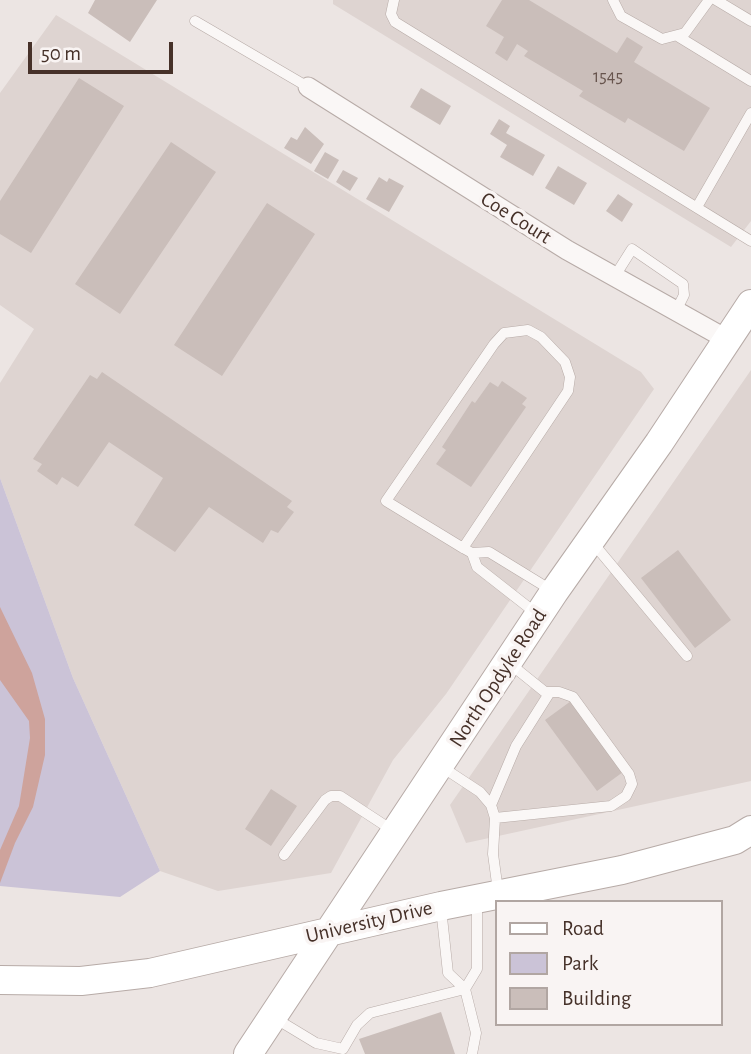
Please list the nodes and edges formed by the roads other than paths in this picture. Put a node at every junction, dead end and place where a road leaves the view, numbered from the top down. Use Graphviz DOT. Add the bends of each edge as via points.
graph roads {
  1 [pos="394,0"];
  2 [pos="709,0"];
  3 [pos="716,0"];
  4 [pos="613,1"];
  5 [pos="195,21"];
  6 [pos="751,21"];
  7 [pos="679,37"];
  8 [pos="751,81"];
  9 [pos="308,88"];
  10 [pos="751,113"];
  11 [pos="697,207"];
  12 [pos="751,240"];
  13 [pos="614,276"];
  14 [pos="751,304"];
  15 [pos="676,311"];
  16 [pos="728,340"];
  17 [pos="590,540"];
  18 [pos="468,550"];
  19 [pos="554,592"];
  20 [pos="539,616"];
  21 [pos="687,656"];
  22 [pos="509,663"];
  23 [pos="550,692"];
  24 [pos="440,766"];
  25 [pos="491,805"];
  26 [pos="495,818"];
  27 [pos="395,832"];
  28 [pos="746,837"];
  29 [pos="284,855"];
  30 [pos="488,897"];
  31 [pos="441,906"];
  32 [pos="328,931"];
  33 [pos="0,980"];
  34 [pos="466,989"];
  35 [pos="273,1017"];
  36 [pos="344,1051"];
  37 [pos="248,1054"];
  38 [pos="472,1054"];
  1 -- 11 [label="lane" via="391,14 395,22"];
  2 -- 7 [label="lane"];
  3 -- 6 [label="lane"];
  4 -- 7 [label="lane" via="621,16 653,36"];
  5 -- 9 [label="lane"];
  7 -- 8 [label="lane"];
  9 -- 13 [label="street, Coe Court"];
  10 -- 11 [label="lane"];
  11 -- 12 [label="lane"];
  13 -- 15 [label="street, Coe Court"];
  13 -- 15 [label="lane" via="632,249 683,284 684,295"];
  14 -- 16 [label="main road, North Opdyke Road"];
  15 -- 16 [label="street, Coe Court"];
  16 -- 17 [label="main road, North Opdyke Road"];
  17 -- 19 [label="main road, North Opdyke Road"];
  17 -- 21 [label="lane"];
  18 -- 18 [label="lane" via="568,391 565,362 528,330 514,330 494,344 386,501"];
  18 -- 19 [label="lane" via="489,552"];
  18 -- 20 [label="lane" via="477,568"];
  19 -- 20 [label="main road, North Opdyke Road"];
  20 -- 22 [label="main road, North Opdyke Road"];
  22 -- 23 [label="lane"];
  22 -- 24 [label="main road, North Opdyke Road"];
  23 -- 25 [label="lane" via="516,746"];
  23 -- 26 [label="lane" via="566,694 578,703 629,775 630,791 611,806"];
  24 -- 25 [label="lane" via="480,792"];
  24 -- 27 [label="main road, North Opdyke Road"];
  25 -- 26 [label="lane"];
  26 -- 30 [label="lane"];
  27 -- 29 [label="lane" via="340,796 331,796"];
  27 -- 32 [label="main road, North Opdyke Road"];
  28 -- 30 [label="main road, University Drive" via="622,870"];
  30 -- 31 [label="main road, University Drive"];
  30 -- 34 [label="lane" via="477,969"];
  31 -- 32 [label="main road, University Drive"];
  31 -- 34 [label="lane" via="448,973"];
  32 -- 33 [label="main road, University Drive" via="149,973 81,981"];
  32 -- 35 [label="main road, North Opdyke Road"];
  34 -- 36 [label="lane" via="370,1013 357,1025"];
  34 -- 38 [label="lane" via="476,1033"];
  35 -- 36 [label="lane" via="316,1043"];
  35 -- 37 [label="main road, North Opdyke Road"];
}
